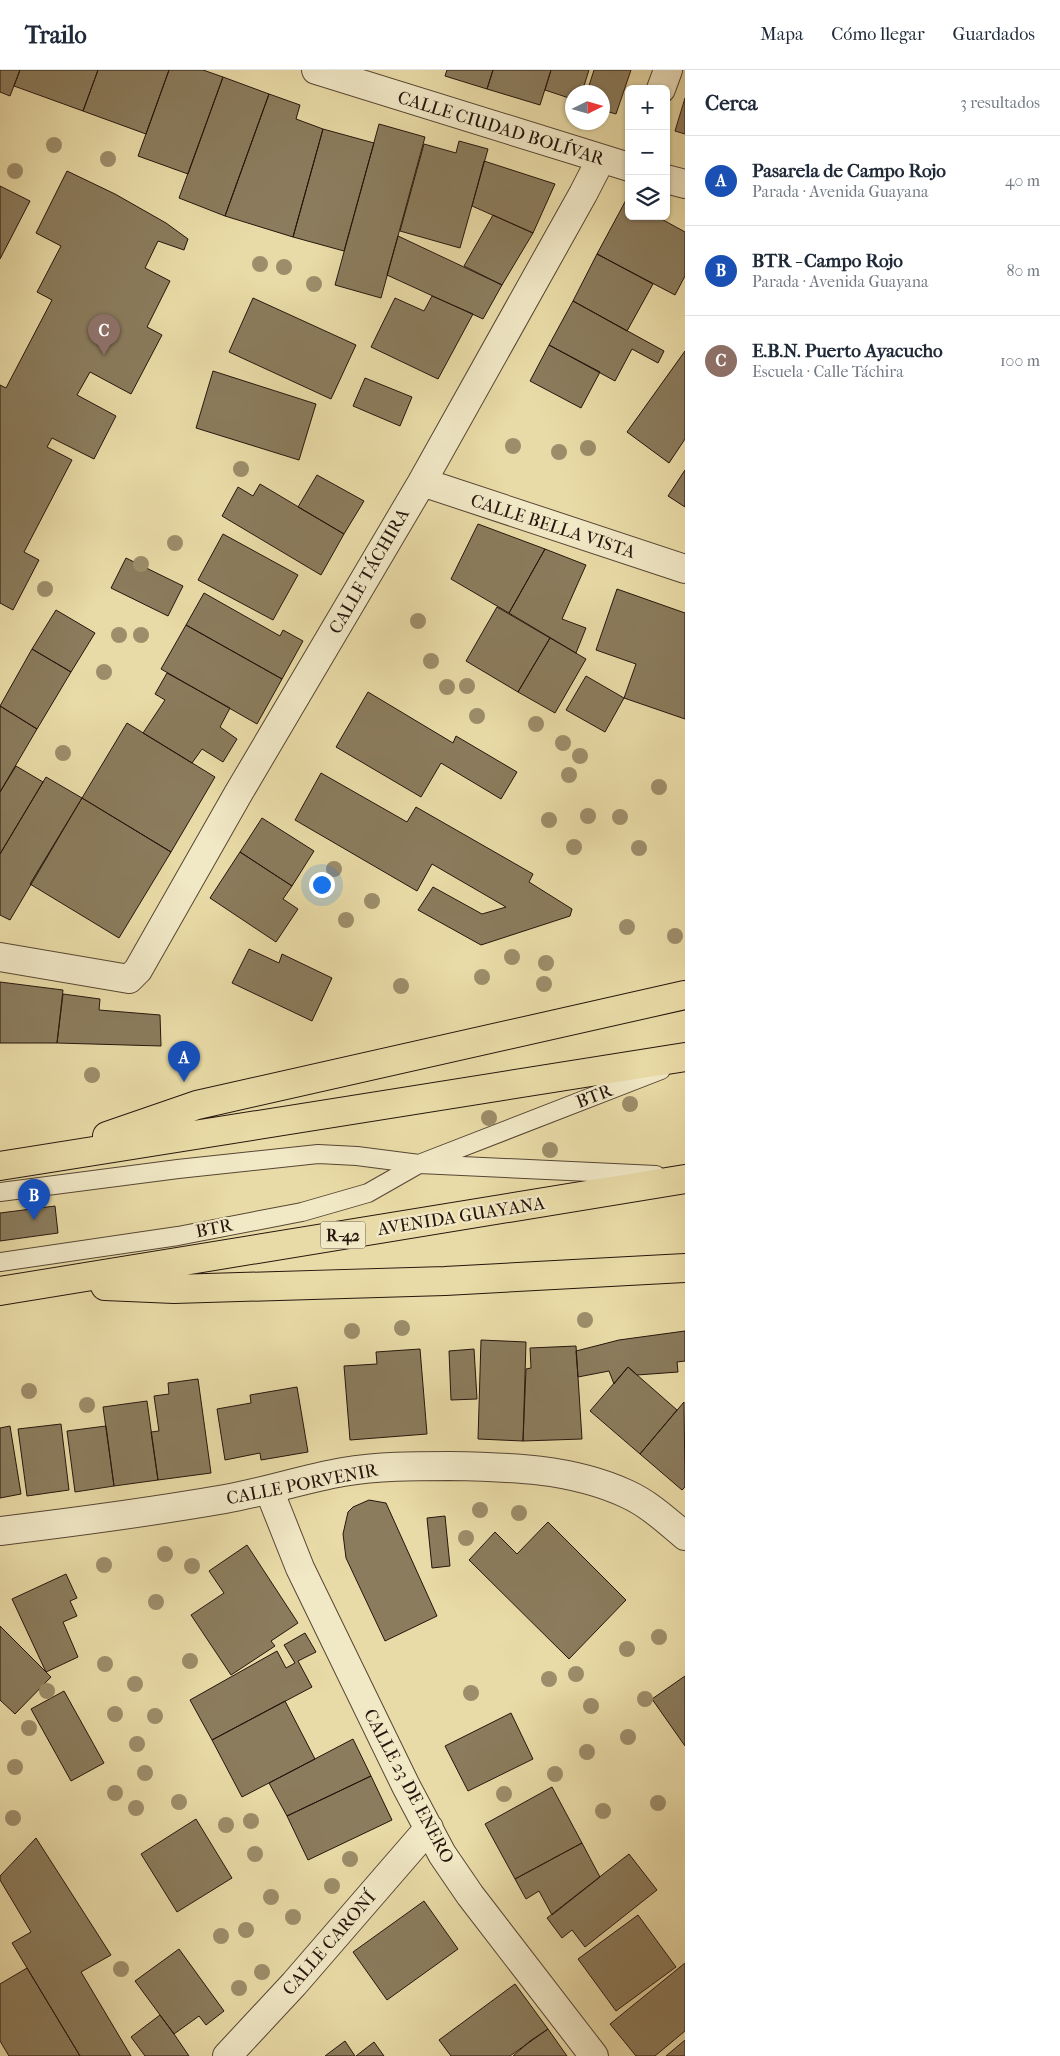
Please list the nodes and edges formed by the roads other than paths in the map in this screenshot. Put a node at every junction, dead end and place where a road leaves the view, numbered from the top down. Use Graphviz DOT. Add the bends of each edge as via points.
graph roads {
  1 [pos="316,70"];
  2 [pos="668,70"];
  3 [pos="662,85"];
  4 [pos="601,159"];
  5 [pos="625,166"];
  6 [pos="670,180"];
  7 [pos="685,184"];
  8 [pos="422,482"];
  9 [pos="685,569"];
  10 [pos="0,957"];
  11 [pos="685,995"];
  12 [pos="685,1059"];
  13 [pos="35,1161"];
  14 [pos="419,1164"];
  15 [pos="0,1166"];
  16 [pos="685,1178"];
  17 [pos="0,1192"];
  18 [pos="0,1262"];
  19 [pos="685,1268"];
  20 [pos="49,1283"];
  21 [pos="0,1291"];
  22 [pos="270,1490"];
  23 [pos="0,1531"];
  24 [pos="685,1536"];
  25 [pos="429,1828"];
  26 [pos="226,2056"];
  27 [pos="594,2056"];
  1 -- 4 [label="street, CALLE CIUDAD BOLÍVAR"];
  2 -- 3 [label="street"];
  4 -- 5 [label="street, CALLE CIUDAD BOLÍVAR"];
  4 -- 8 [label="street, CALLE TÁCHIRA"];
  6 -- 7 [label="street"];
  8 -- 9 [label="street, CALLE BELLA VISTA"];
  8 -- 10 [label="street, CALLE TÁCHIRA" via="138,970 129,979"];
  11 -- 13 [label="main road" via="197,1106"];
  12 -- 13 [label="main road"];
  12 -- 14 [label="lane, BTR"];
  13 -- 15 [label="main road"];
  14 -- 16 [label="lane, BTR"];
  14 -- 17 [label="lane, BTR" via="318,1154 178,1168"];
  14 -- 18 [label="lane, BTR" via="368,1193 302,1212 178,1236"];
  16 -- 20 [label="main road, AVENIDA GUAYANA / R-42"];
  19 -- 20 [label="main road" via="174,1289"];
  20 -- 21 [label="main road, AVENIDA GUAYANA / R-42"];
  22 -- 23 [label="street, CALLE PORVENIR"];
  22 -- 24 [label="street, CALLE PORVENIR" via="342,1472 409,1466 522,1469 604,1485 651,1507"];
  22 -- 25 [label="street, CALLE 23 DE ENERO" via="300,1568"];
  25 -- 26 [label="street, CALLE CARONÍ" via="312,1964"];
  25 -- 27 [label="street, CALLE 23 DE ENERO" via="470,1895"];
}
